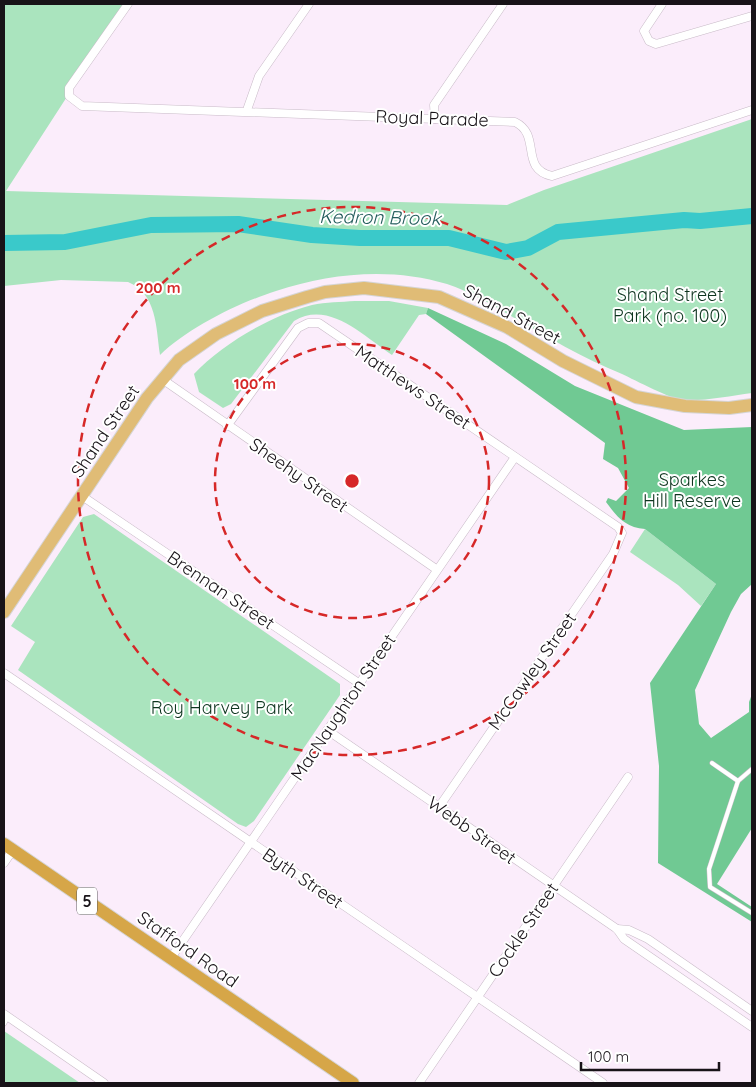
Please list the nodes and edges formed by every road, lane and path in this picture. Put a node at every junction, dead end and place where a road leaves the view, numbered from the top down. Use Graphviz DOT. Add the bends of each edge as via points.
graph roads {
  1 [pos="128,4"];
  2 [pos="309,4"];
  3 [pos="503,4"];
  4 [pos="662,4"];
  5 [pos="752,16"];
  6 [pos="247,110"];
  7 [pos="752,110"];
  8 [pos="435,120"];
  9 [pos="162,379"];
  10 [pos="752,405"];
  11 [pos="227,426"];
  12 [pos="515,457"];
  13 [pos="82,496"];
  14 [pos="622,533"];
  15 [pos="436,569"];
  16 [pos="4,612"];
  17 [pos="4,673"];
  18 [pos="360,684"];
  19 [pos="327,730"];
  20 [pos="712,763"];
  21 [pos="752,769"];
  22 [pos="628,777"];
  23 [pos="738,781"];
  24 [pos="438,807"];
  25 [pos="251,842"];
  26 [pos="8,847"];
  27 [pos="4,863"];
  28 [pos="554,886"];
  29 [pos="752,913"];
  30 [pos="617,929"];
  31 [pos="171,958"];
  32 [pos="478,998"];
  33 [pos="752,1011"];
  34 [pos="5,1019"];
  35 [pos="752,1027"];
  36 [pos="104,1083"];
  37 [pos="353,1083"];
  38 [pos="419,1083"];
  39 [pos="603,1083"];
  1 -- 6 [label="street, Royal Parade" via="69,88 69,96 82,106"];
  2 -- 6 [label="street" via="257,80"];
  3 -- 8 [label="street" via="434,105"];
  4 -- 5 [label="street" via="644,31 649,41 656,44"];
  6 -- 8 [label="street, Royal Parade"];
  7 -- 8 [label="street, Royal Parade" via="552,176 539,171 535,165 523,125 515,122"];
  9 -- 10 [label="main road, Shand Street" via="179,360 210,338 262,311 325,292 364,288 450,300 636,397 685,406 729,408"];
  9 -- 11 [label="street, Sheehy Street"];
  9 -- 13 [label="main road, Shand Street"];
  11 -- 12 [label="street, Matthews Street" via="298,328 319,322"];
  11 -- 15 [label="street, Sheehy Street"];
  12 -- 14 [label="street, Matthews Street"];
  12 -- 15 [label="street, MacNaughton Street"];
  13 -- 16 [label="main road, Shand Street"];
  13 -- 18 [label="street, Brennan Street"];
  14 -- 24 [label="street, McCawley Street" via="613,554"];
  15 -- 18 [label="street, MacNaughton Street"];
  17 -- 25 [label="street, Byth Street"];
  18 -- 19 [label="street, MacNaughton Street"];
  19 -- 24 [label="street, Webb Street"];
  19 -- 25 [label="street, MacNaughton Street"];
  20 -- 23 [label="lane"];
  21 -- 23 [label="lane"];
  22 -- 28 [label="street, Cockle Street"];
  23 -- 29 [label="lane" via="709,869 710,887"];
  24 -- 28 [label="street, Webb Street"];
  25 -- 31 [label="street, MacNaughton Street"];
  25 -- 32 [label="street, Byth Street"];
  26 -- 27 [label="street"];
  26 -- 31 [label="highway, Stafford Road / 5"];
  28 -- 30 [label="street, Webb Street"];
  28 -- 32 [label="street, Cockle Street"];
  30 -- 33 [label="street, Webb Street" via="629,930 648,939"];
  30 -- 35 [label="street, Webb Street" via="624,939"];
  31 -- 37 [label="highway, Stafford Road / 5"];
  32 -- 38 [label="street, Cockle Street"];
  32 -- 39 [label="street, Byth Street"];
  34 -- 36 [label="street"];
}
